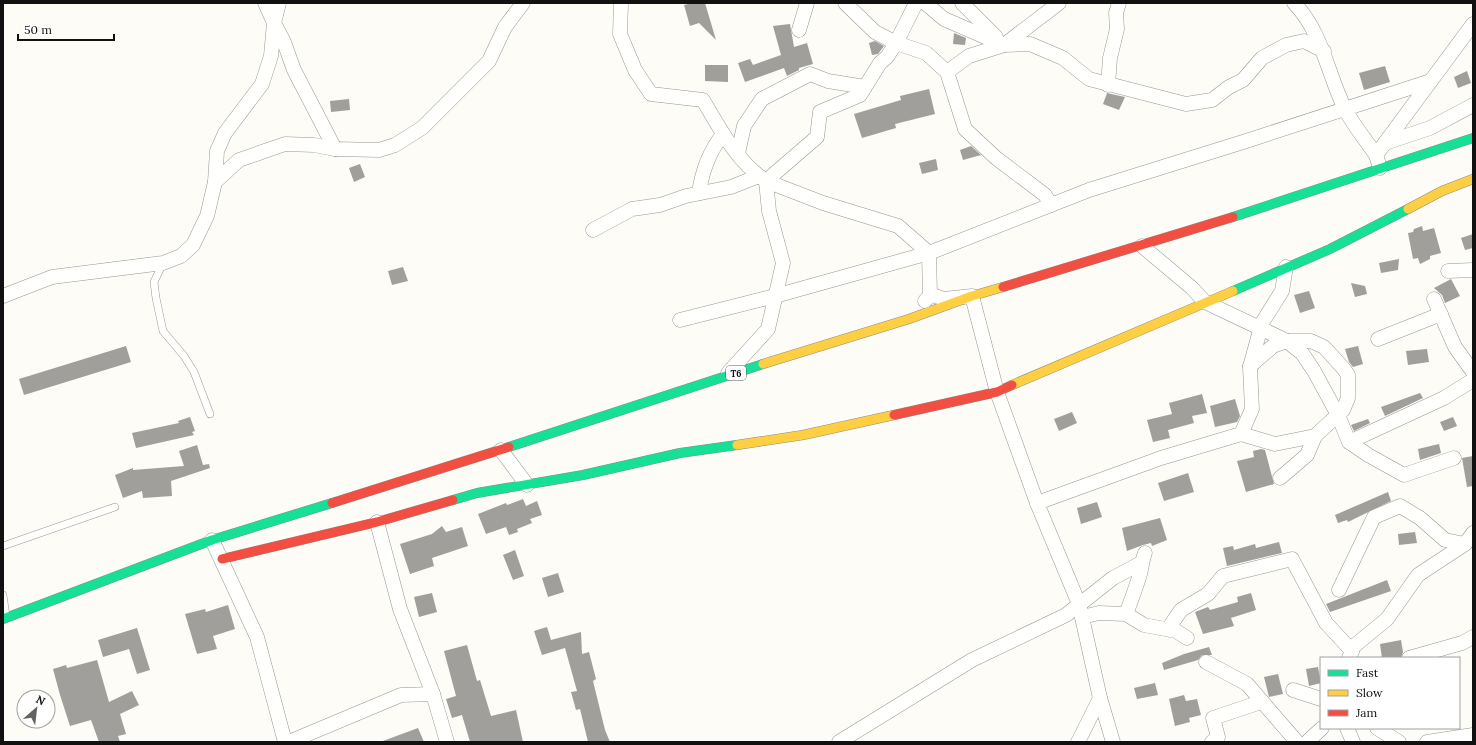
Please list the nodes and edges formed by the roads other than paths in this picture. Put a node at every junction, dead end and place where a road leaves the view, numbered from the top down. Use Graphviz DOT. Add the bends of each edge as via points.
graph roads {
  1 [pos="266,3"];
  2 [pos="279,3"];
  3 [pos="523,3"];
  4 [pos="621,3"];
  5 [pos="807,3"];
  6 [pos="845,3"];
  7 [pos="916,3"];
  8 [pos="925,3"];
  9 [pos="962,3"];
  10 [pos="1059,3"];
  11 [pos="1119,3"];
  12 [pos="1294,3"];
  13 [pos="274,23"];
  14 [pos="1473,24"];
  15 [pos="799,30"];
  16 [pos="896,43"];
  17 [pos="1004,45"];
  18 [pos="1324,51"];
  19 [pos="947,72"];
  20 [pos="1431,81"];
  21 [pos="1108,85"];
  22 [pos="865,87"];
  23 [pos="1473,105"];
  24 [pos="1345,110"];
  25 [pos="723,134"];
  26 [pos="1473,138"];
  27 [pos="1385,143"];
  28 [pos="335,149"];
  29 [pos="738,153"];
  30 [pos="1378,161"];
  31 [pos="763,178"];
  32 [pos="1473,179"];
  33 [pos="215,182"];
  34 [pos="699,193"];
  35 [pos="1051,205"];
  36 [pos="593,230"];
  37 [pos="1142,246"];
  38 [pos="929,253"];
  39 [pos="163,263"];
  40 [pos="1286,268"];
  41 [pos="1473,270"];
  42 [pos="1448,271"];
  43 [pos="930,294"];
  44 [pos="3,296"];
  45 [pos="775,296"];
  46 [pos="972,296"];
  47 [pos="1434,299"];
  48 [pos="1205,302"];
  49 [pos="1441,314"];
  50 [pos="909,319"];
  51 [pos="680,320"];
  52 [pos="1260,329"];
  53 [pos="1378,339"];
  54 [pos="1287,341"];
  55 [pos="1250,367"];
  56 [pos="1473,372"];
  57 [pos="725,376"];
  58 [pos="1473,380"];
  59 [pos="998,392"];
  60 [pos="210,414"];
  61 [pos="1338,415"];
  62 [pos="1240,434"];
  63 [pos="1315,436"];
  64 [pos="1349,442"];
  65 [pos="501,450"];
  66 [pos="1454,458"];
  67 [pos="1280,478"];
  68 [pos="527,485"];
  69 [pos="1037,503"];
  70 [pos="115,506"];
  71 [pos="377,522"];
  72 [pos="1469,539"];
  73 [pos="212,540"];
  74 [pos="3,546"];
  75 [pos="222,559"];
  76 [pos="1339,590"];
  77 [pos="3,595"];
  78 [pos="1081,611"];
  79 [pos="1126,614"];
  80 [pos="5,619"];
  81 [pos="1168,629"];
  82 [pos="1473,637"];
  83 [pos="1187,638"];
  84 [pos="1351,655"];
  85 [pos="1413,657"];
  86 [pos="1206,662"];
  87 [pos="1293,690"];
  88 [pos="433,694"];
  89 [pos="1100,698"];
  90 [pos="1320,699"];
  91 [pos="1261,702"];
  92 [pos="1321,729"];
  93 [pos="1347,729"];
  94 [pos="1379,729"];
  95 [pos="1473,735"];
  96 [pos="285,742"];
  97 [pos="288,742"];
  98 [pos="448,742"];
  99 [pos="839,742"];
  100 [pos="1078,742"];
  101 [pos="1113,742"];
  102 [pos="1212,742"];
  103 [pos="1297,742"];
  104 [pos="1307,742"];
  105 [pos="1353,742"];
  106 [pos="1399,742"];
  107 [pos="1427,742"];
  1 -- 13 [label="street"];
  2 -- 13 [label="street"];
  3 -- 28 [label="street" via="505,27 489,61 422,128 395,145 379,150"];
  4 -- 25 [label="street" via="620,34 635,70 651,94 703,100"];
  5 -- 15 [label="street"];
  6 -- 16 [label="street" via="875,32"];
  7 -- 16 [label="street"];
  8 -- 17 [label="street" via="944,19"];
  9 -- 17 [label="street"];
  10 -- 17 [label="street"];
  11 -- 21 [label="street"];
  12 -- 18 [label="street" via="1306,15"];
  13 -- 28 [label="street" via="294,70"];
  13 -- 33 [label="street" via="271,56 262,84 225,132 217,151"];
  14 -- 20 [label="street"];
  16 -- 19 [label="street" via="926,53"];
  16 -- 22 [label="street"];
  17 -- 19 [label="street" via="969,56"];
  17 -- 21 [label="street" via="1030,44 1063,58 1089,79"];
  18 -- 21 [label="street" via="1304,40 1286,45 1262,58 1243,80 1212,100 1197,103 1186,104"];
  18 -- 24 [label="street"];
  19 -- 35 [label="street" via="965,129 996,158 1045,195"];
  20 -- 24 [label="street"];
  20 -- 27 [label="street"];
  22 -- 29 [label="street" via="828,82 810,74 762,99 744,126"];
  22 -- 31 [label="street" via="860,95 820,112 817,137"];
  23 -- 27 [label="street" via="1430,128"];
  24 -- 30 [label="street"];
  24 -- 35 [label="street" via="1089,190"];
  25 -- 29 [label="street"];
  25 -- 34 [label="street" via="707,159"];
  26 -- 30 [label="main road, T6"];
  27 -- 30 [label="street"];
  28 -- 33 [label="street" via="284,144 239,160"];
  29 -- 31 [label="street"];
  30 -- 37 [label="main road, T6" via="1350,180"];
  31 -- 34 [label="street"];
  31 -- 38 [label="street" via="823,203 898,226"];
  31 -- 45 [label="street" via="783,263"];
  32 -- 40 [label="main road" via="1442,191 1330,249"];
  33 -- 39 [label="street" via="207,216 193,245 180,256"];
  34 -- 36 [label="street" via="660,205 632,209"];
  35 -- 38 [label="street"];
  37 -- 46 [label="main road, T6"];
  37 -- 48 [label="street"];
  38 -- 43 [label="street"];
  38 -- 45 [label="street"];
  39 -- 44 [label="street" via="52,277"];
  39 -- 60 [label="lane" via="154,282 163,331 194,372"];
  40 -- 48 [label="main road"];
  40 -- 52 [label="street" via="1282,291"];
  41 -- 42 [label="street"];
  43 -- 46 [label="street" via="944,299"];
  43 -- 50 [label="street"];
  45 -- 51 [label="street"];
  45 -- 57 [label="street" via="768,328"];
  46 -- 50 [label="main road, T6"];
  46 -- 59 [label="street"];
  47 -- 49 [label="street"];
  48 -- 52 [label="street"];
  48 -- 59 [label="main road"];
  49 -- 53 [label="street"];
  49 -- 56 [label="street" via="1455,347"];
  50 -- 57 [label="main road, T6"];
  52 -- 54 [label="street"];
  52 -- 55 [label="street"];
  54 -- 55 [label="street" via="1274,346"];
  54 -- 61 [label="street" via="1302,353"];
  54 -- 61 [label="street" via="1317,343 1328,350 1344,368 1348,375 1347,402"];
  55 -- 62 [label="street" via="1252,409"];
  57 -- 65 [label="main road, T6"];
  58 -- 64 [label="street" via="1444,398"];
  59 -- 68 [label="main road" via="803,436 680,452 583,475"];
  59 -- 69 [label="street"];
  61 -- 63 [label="street"];
  61 -- 64 [label="street"];
  62 -- 63 [label="street" via="1275,444"];
  62 -- 69 [label="street" via="1161,458"];
  63 -- 67 [label="street" via="1307,455"];
  64 -- 66 [label="street" via="1404,476"];
  65 -- 68 [label="street"];
  65 -- 73 [label="main road, T6"];
  68 -- 71 [label="main road" via="477,493"];
  69 -- 78 [label="street"];
  70 -- 74 [label="lane"];
  71 -- 75 [label="main road"];
  71 -- 88 [label="street" via="400,609"];
  72 -- 76 [label="street" via="1445,540 1420,518 1400,506 1374,517"];
  72 -- 84 [label="street" via="1418,575 1387,619 1354,646"];
  73 -- 75 [label="street"];
  73 -- 80 [label="main road, T6"];
  75 -- 96 [label="street" via="257,637"];
  77 -- 80 [label="lane"];
  78 -- 79 [label="street"];
  78 -- 79 [label="street" via="1113,578 1143,558"];
  78 -- 89 [label="street"];
  78 -- 99 [label="street" via="1066,615 972,660"];
  79 -- 81 [label="street" via="1144,625"];
  81 -- 83 [label="street"];
  81 -- 84 [label="street" via="1181,610 1208,594 1223,576 1292,559 1326,623"];
  82 -- 85 [label="street" via="1462,643"];
  86 -- 91 [label="street" via="1247,684"];
  87 -- 90 [label="street"];
  88 -- 97 [label="street" via="401,695"];
  88 -- 98 [label="street"];
  89 -- 100 [label="street"];
  89 -- 101 [label="street"];
  91 -- 102 [label="street" via="1214,718 1218,737"];
  91 -- 103 [label="street"];
  92 -- 104 [label="street"];
  93 -- 105 [label="street"];
  94 -- 106 [label="street"];
  95 -- 107 [label="street"];
}
